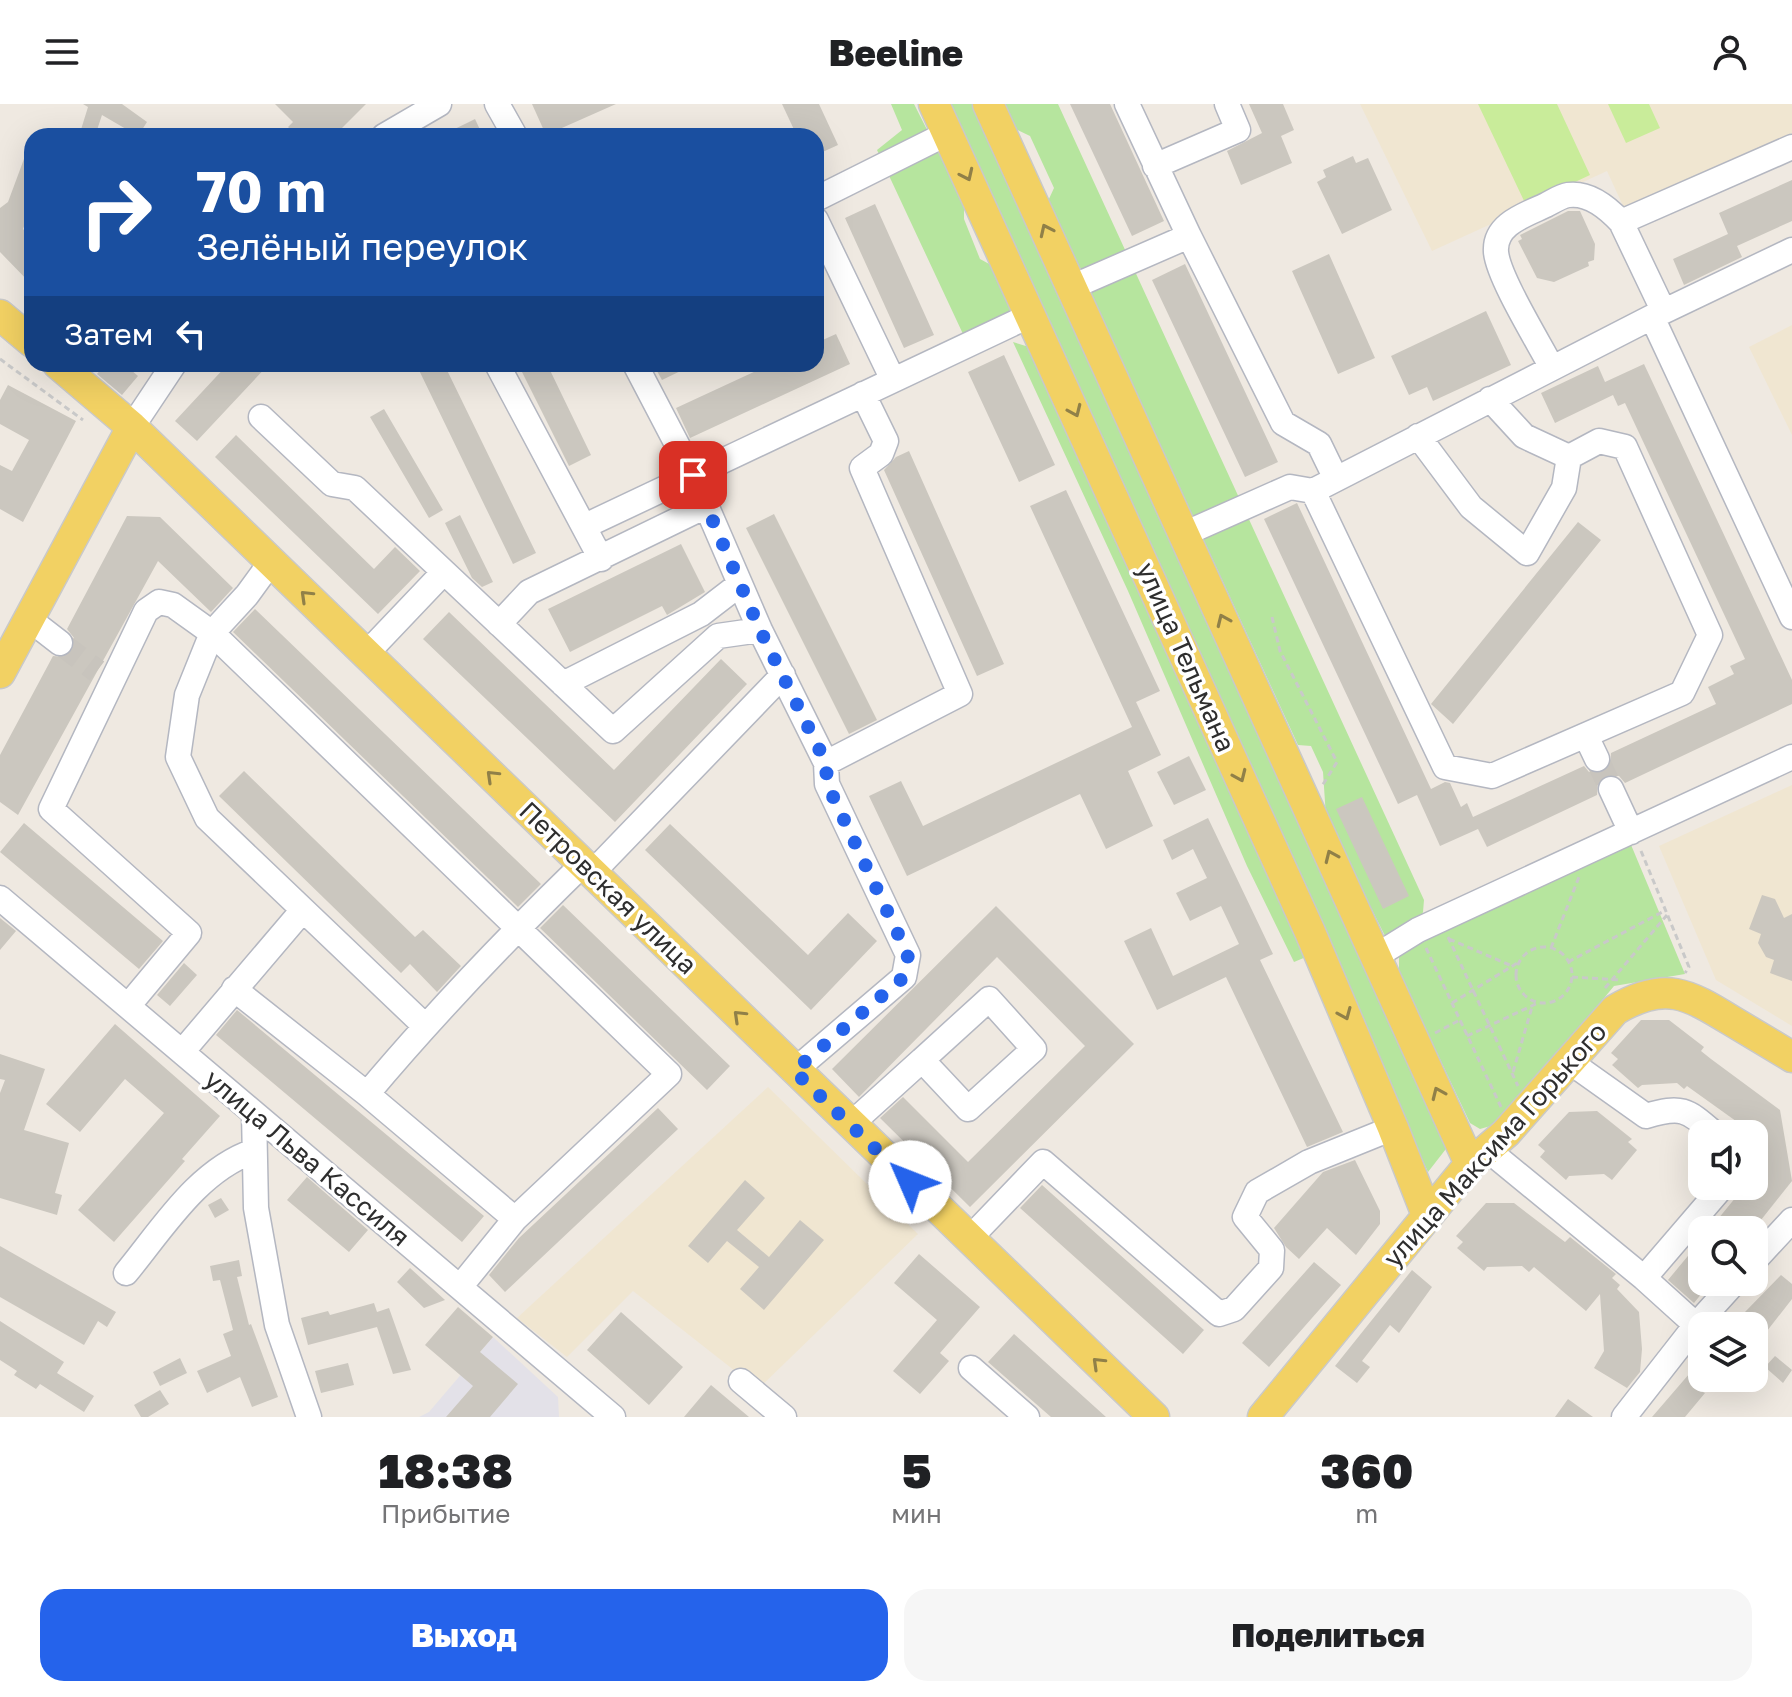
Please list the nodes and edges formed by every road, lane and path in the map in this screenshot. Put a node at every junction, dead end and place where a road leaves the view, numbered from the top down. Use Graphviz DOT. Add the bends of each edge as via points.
graph roads {
  1 [pos="439,104"];
  2 [pos="497,104"];
  3 [pos="934,104"];
  4 [pos="988,104"];
  5 [pos="1127,104"];
  6 [pos="1227,104"];
  7 [pos="398,128"];
  8 [pos="510,128"];
  9 [pos="948,133"];
  10 [pos="1792,147"];
  11 [pos="1155,166"];
  12 [pos="824,195"];
  13 [pos="1621,222"];
  14 [pos="1189,236"];
  15 [pos="824,237"];
  16 [pos="1792,250"];
  17 [pos="1072,287"];
  18 [pos="1658,313"];
  19 [pos="0,315"];
  20 [pos="1031,315"];
  21 [pos="24,335"];
  22 [pos="0,359"];
  23 [pos="1552,368"];
  24 [pos="67,372"];
  25 [pos="169,372"];
  26 [pos="501,372"];
  27 [pos="639,372"];
  28 [pos="893,380"];
  29 [pos="863,394"];
  30 [pos="1490,399"];
  31 [pos="261,417"];
  32 [pos="83,420"];
  33 [pos="132,427"];
  34 [pos="1418,436"];
  35 [pos="1569,457"];
  36 [pos="693,475"];
  37 [pos="1336,479"];
  38 [pos="1313,491"];
  39 [pos="706,506"];
  40 [pos="585,526"];
  41 [pos="1184,534"];
  42 [pos="601,559"];
  43 [pos="271,562"];
  44 [pos="444,572"];
  45 [pos="740,584"];
  46 [pos="1272,617"];
  47 [pos="1792,617"];
  48 [pos="29,619"];
  49 [pos="499,624"];
  50 [pos="760,630"];
  51 [pos="212,633"];
  52 [pos="60,643"];
  53 [pos="366,654"];
  54 [pos="0,673"];
  55 [pos="783,675"];
  56 [pos="563,684"];
  57 [pos="1586,736"];
  58 [pos="1792,757"];
  59 [pos="1597,759"];
  60 [pos="826,763"];
  61 [pos="1320,789"];
  62 [pos="1611,789"];
  63 [pos="1631,832"];
  64 [pos="588,868"];
  65 [pos="1578,878"];
  66 [pos="0,898"];
  67 [pos="1666,910"];
  68 [pos="302,911"];
  69 [pos="516,929"];
  70 [pos="1445,930"];
  71 [pos="1449,939"];
  72 [pos="1423,941"];
  73 [pos="1551,948"];
  74 [pos="1376,956"];
  75 [pos="1519,962"];
  76 [pos="1568,962"];
  77 [pos="1512,966"];
  78 [pos="234,989"];
  79 [pos="1473,990"];
  80 [pos="1691,996"];
  81 [pos="1452,1003"];
  82 [pos="1538,1003"];
  83 [pos="128,1006"];
  84 [pos="1532,1007"];
  85 [pos="1460,1020"];
  86 [pos="1490,1025"];
  87 [pos="425,1026"];
  88 [pos="1435,1033"];
  89 [pos="1467,1036"];
  90 [pos="182,1052"];
  91 [pos="1792,1057"];
  92 [pos="922,1060"];
  93 [pos="1570,1062"];
  94 [pos="794,1071"];
  95 [pos="1512,1074"];
  96 [pos="1520,1090"];
  97 [pos="367,1094"];
  98 [pos="1502,1111"];
  99 [pos="254,1113"];
  100 [pos="1699,1120"];
  101 [pos="850,1125"];
  102 [pos="1393,1128"];
  103 [pos="254,1151"];
  104 [pos="1479,1157"];
  105 [pos="1711,1200"];
  106 [pos="1427,1215"];
  107 [pos="515,1219"];
  108 [pos="1792,1220"];
  109 [pos="969,1239"];
  110 [pos="1768,1246"];
  111 [pos="126,1273"];
  112 [pos="1644,1278"];
  113 [pos="460,1287"];
  114 [pos="1722,1296"];
  115 [pos="1708,1312"];
  116 [pos="1688,1318"];
  117 [pos="1688,1335"];
  118 [pos="971,1368"];
  119 [pos="741,1381"];
  120 [pos="309,1417"];
  121 [pos="613,1417"];
  122 [pos="784,1417"];
  123 [pos="1027,1417"];
  124 [pos="1154,1417"];
  125 [pos="1263,1417"];
  126 [pos="1624,1417"];
  1 -- 7 [label="street"];
  2 -- 8 [label="street"];
  3 -- 9 [label="main road, улица Тельмана"];
  17 -- 4 [label="main road, улица Тельмана, one-way"];
  5 -- 11 [label="street"];
  6 -- 11 [label="street" via="1238,130"];
  9 -- 12 [label="street"];
  9 -- 20 [label="main road, улица Тельмана, one-way"];
  10 -- 13 [label="street"];
  11 -- 14 [label="street"];
  13 -- 18 [label="street"];
  13 -- 23 [label="street" via="1590,198 1567,195 1501,231 1496,251 1501,272"];
  14 -- 17 [label="street"];
  14 -- 37 [label="street" via="1283,423 1319,444"];
  15 -- 28 [label="street"];
  16 -- 18 [label="street"];
  17 -- 41 [label="main road, улица Тельмана"];
  18 -- 23 [label="street"];
  18 -- 47 [label="street"];
  19 -- 21 [label="main road"];
  20 -- 28 [label="street"];
  20 -- 102 [label="main road, улица Тельмана, one-way"];
  22 -- 32 [label="path"];
  23 -- 30 [label="street"];
  24 -- 33 [label="main road, Петровская улица"];
  25 -- 33 [label="street"];
  26 -- 40 [label="street"];
  27 -- 36 [label="street"];
  28 -- 29 [label="street"];
  29 -- 36 [label="street"];
  29 -- 60 [label="street" via="886,441 881,454 862,468 960,694"];
  30 -- 34 [label="street"];
  30 -- 35 [label="street" via="1524,436"];
  31 -- 44 [label="street" via="332,484 355,488"];
  33 -- 43 [label="main road, Петровская улица"];
  33 -- 48 [label="main road"];
  34 -- 35 [label="street" via="1471,507 1527,553 1564,488"];
  34 -- 37 [label="street"];
  35 -- 57 [label="street" via="1599,441 1625,447 1710,635 1682,693"];
  36 -- 39 [label="street"];
  36 -- 40 [label="street"];
  37 -- 38 [label="street"];
  38 -- 41 [label="street" via="1290,487"];
  38 -- 57 [label="street" via="1445,767 1492,776"];
  39 -- 42 [label="street"];
  39 -- 45 [label="street"];
  40 -- 42 [label="street"];
  74 -- 41 [label="main road, улица Тельмана, one-way"];
  42 -- 49 [label="street" via="529,592"];
  43 -- 51 [label="street"];
  53 -- 43 [label="main road, Петровская улица, one-way"];
  44 -- 49 [label="street"];
  44 -- 53 [label="street"];
  45 -- 50 [label="street"];
  45 -- 56 [label="street" via="701,614"];
  46 -- 61 [label="path" via="1280,651 1337,762"];
  48 -- 52 [label="street"];
  48 -- 54 [label="main road"];
  49 -- 56 [label="street"];
  50 -- 55 [label="street"];
  50 -- 56 [label="street" via="718,636 613,731"];
  51 -- 68 [label="street" via="187,695 178,757 207,818"];
  51 -- 69 [label="street"];
  51 -- 83 [label="street" via="173,605 159,602 146,611 105,677 51,809 189,933"];
  64 -- 53 [label="main road, Петровская улица, one-way"];
  55 -- 60 [label="street"];
  55 -- 64 [label="street"];
  57 -- 59 [label="street"];
  58 -- 63 [label="street"];
  60 -- 94 [label="street" via="827,784 908,955 908,966 904,977"];
  62 -- 63 [label="street"];
  63 -- 67 [label="path" via="1629,842 1641,849"];
  63 -- 74 [label="street" via="1418,930"];
  64 -- 69 [label="street"];
  94 -- 64 [label="main road, Петровская улица, one-way"];
  65 -- 73 [label="path"];
  66 -- 83 [label="street, улица Льва Кассиля"];
  67 -- 76 [label="path"];
  67 -- 80 [label="path" via="1689,967 1677,984"];
  68 -- 78 [label="street"];
  68 -- 87 [label="street"];
  69 -- 87 [label="street"];
  69 -- 107 [label="street" via="669,1074"];
  70 -- 71 [label="path"];
  71 -- 77 [label="path"];
  71 -- 79 [label="path"];
  72 -- 81 [label="path"];
  73 -- 75 [label="path" via="1535,948"];
  73 -- 76 [label="path"];
  104 -- 74 [label="main road, улица Тельмана, one-way"];
  75 -- 77 [label="path"];
  75 -- 82 [label="path" via="1518,988"];
  76 -- 82 [label="path" via="1572,977 1566,992 1555,1001"];
  77 -- 79 [label="path"];
  78 -- 90 [label="street"];
  78 -- 97 [label="street"];
  79 -- 81 [label="path"];
  79 -- 86 [label="path"];
  80 -- 91 [label="main road"];
  80 -- 93 [label="main road, улица Максима Горького" via="1652,994 1632,1000 1615,1010"];
  81 -- 85 [label="path"];
  82 -- 84 [label="path"];
  83 -- 90 [label="street, улица Льва Кассиля"];
  84 -- 86 [label="path"];
  84 -- 95 [label="path"];
  85 -- 88 [label="path"];
  85 -- 89 [label="path"];
  86 -- 89 [label="path"];
  86 -- 95 [label="path"];
  87 -- 97 [label="street"];
  89 -- 98 [label="path"];
  90 -- 99 [label="street, улица Льва Кассиля"];
  92 -- 92 [label="street" via="968,1109 1034,1049 989,999"];
  92 -- 101 [label="street"];
  93 -- 100 [label="street" via="1646,1116 1688,1111"];
  93 -- 104 [label="main road, улица Максима Горького"];
  94 -- 101 [label="main road, Петровская улица"];
  95 -- 96 [label="path"];
  97 -- 107 [label="street"];
  99 -- 103 [label="street"];
  99 -- 113 [label="street, улица Льва Кассиля"];
  101 -- 109 [label="main road, Петровская улица"];
  102 -- 106 [label="main road, улица Тельмана"];
  102 -- 109 [label="street" via="1309,1162 1257,1192 1245,1217 1272,1250 1271,1268 1234,1309 1219,1314 1043,1162"];
  103 -- 111 [label="street" via="233,1158 204,1179"];
  103 -- 120 [label="street" via="256,1208 277,1325"];
  104 -- 106 [label="main road, улица Максима Горького"];
  104 -- 112 [label="street"];
  105 -- 112 [label="street"];
  106 -- 125 [label="main road, улица Максима Горького"];
  107 -- 113 [label="street"];
  108 -- 110 [label="street"];
  124 -- 109 [label="main road, Петровская улица, one-way"];
  112 -- 116 [label="street"];
  113 -- 121 [label="street, улица Льва Кассиля"];
  114 -- 115 [label="street"];
  117 -- 126 [label="street"];
  118 -- 123 [label="street"];
  119 -- 122 [label="street"];
}
